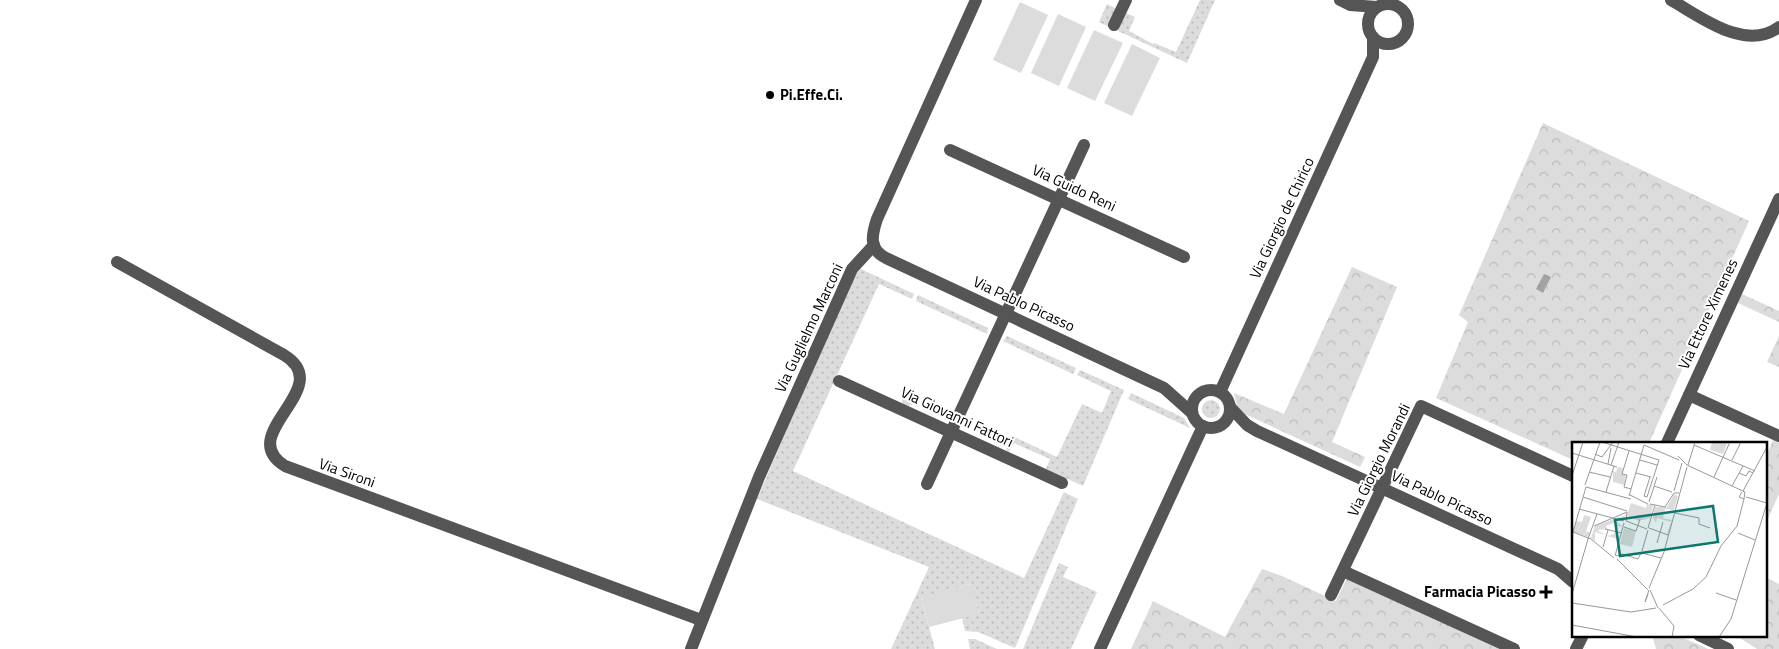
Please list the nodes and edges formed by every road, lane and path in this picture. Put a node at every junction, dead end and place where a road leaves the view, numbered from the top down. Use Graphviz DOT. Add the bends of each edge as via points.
graph roads {
  1 [pos="976,0"];
  2 [pos="1126,0"];
  3 [pos="1671,0"];
  4 [pos="1345,2"];
  5 [pos="1395,2"];
  6 [pos="1378,7"];
  7 [pos="1114,25"];
  8 [pos="1367,25"];
  9 [pos="1779,27"];
  10 [pos="1373,37"];
  11 [pos="1391,43"];
  12 [pos="1373,57"];
  13 [pos="1084,144"];
  14 [pos="950,150"];
  15 [pos="1779,199"];
  16 [pos="1059,200"];
  17 [pos="874,245"];
  18 [pos="1184,257"];
  19 [pos="117,262"];
  20 [pos="1006,314"];
  21 [pos="839,381"];
  22 [pos="1164,388"];
  23 [pos="1204,391"];
  24 [pos="1220,392"];
  25 [pos="1689,395"];
  26 [pos="1230,407"];
  27 [pos="1192,413"];
  28 [pos="1203,426"];
  29 [pos="1220,426"];
  30 [pos="1257,431"];
  31 [pos="951,432"];
  32 [pos="1779,436"];
  33 [pos="1667,442"];
  34 [pos="1572,476"];
  35 [pos="1062,483"];
  36 [pos="927,484"];
  37 [pos="1382,488"];
  38 [pos="1558,569"];
  39 [pos="1343,571"];
  40 [pos="1572,571"];
  41 [pos="1572,581"];
  42 [pos="1331,596"];
  43 [pos="701,620"];
  44 [pos="1582,636"];
  45 [pos="1701,636"];
  46 [pos="691,649"];
  47 [pos="1100,649"];
  48 [pos="1514,649"];
  49 [pos="1576,649"];
  50 [pos="1728,649"];
  1 -- 17 [label="street" via="878,219 872,235"];
  2 -- 7 [label="street"];
  3 -- 9 [label="street" via="1740,35 1759,37"];
  4 -- 6 [label="street"];
  4 -- 8 [label="street"];
  5 -- 6 [label="street"];
  5 -- 11 [label="street" via="1404,12 1408,25 1403,37"];
  6 -- 8 [label="street" via="1371,12"];
  8 -- 10 [label="street"];
  10 -- 11 [label="street" via="1384,44"];
  10 -- 12 [label="street"];
  11 -- 12 [label="street"];
  12 -- 24 [label="street, Via Giorgio de Chirico"];
  13 -- 16 [label="street"];
  14 -- 16 [label="street, Via Guido Reni"];
  15 -- 25 [label="street, Via Ettore Ximenes"];
  16 -- 18 [label="street, Via Guido Reni"];
  16 -- 20 [label="street"];
  17 -- 20 [label="street, Via Pablo Picasso" via="886,258"];
  17 -- 43 [label="street, Via Guglielmo Marconi" via="852,269 759,477"];
  19 -- 43 [label="street, Via Sironi" via="296,364 301,374 300,383 270,442 272,452 281,464"];
  20 -- 22 [label="street, Via Pablo Picasso"];
  20 -- 31 [label="street"];
  21 -- 31 [label="street, Via Giovanni Fattori"];
  22 -- 23 [label="street, Via Pablo Picasso" via="1182,392"];
  22 -- 27 [label="street, Via Pablo Picasso"];
  23 -- 24 [label="street"];
  23 -- 27 [label="street" via="1194,400"];
  24 -- 26 [label="street"];
  25 -- 32 [label="street"];
  25 -- 33 [label="street, Via Ettore Ximenes"];
  26 -- 29 [label="street" via="1229,416"];
  26 -- 30 [label="street, Via Pablo Picasso"];
  27 -- 28 [label="street"];
  28 -- 29 [label="street"];
  28 -- 47 [label="street"];
  29 -- 30 [label="street, Via Pablo Picasso"];
  30 -- 37 [label="street, Via Pablo Picasso"];
  31 -- 35 [label="street, Via Giovanni Fattori"];
  31 -- 36 [label="street"];
  34 -- 37 [label="street, Via Giorgio Morandi" via="1421,406"];
  37 -- 38 [label="street, Via Pablo Picasso"];
  37 -- 39 [label="street, Via Giorgio Morandi"];
  38 -- 40 [label="street, Via Pablo Picasso"];
  38 -- 41 [label="street, Via Pablo Picasso"];
  39 -- 42 [label="street, Via Giorgio Morandi"];
  39 -- 48 [label="street"];
  43 -- 46 [label="street, Via Guglielmo Marconi"];
  44 -- 49 [label="street"];
  45 -- 50 [label="street"];
}
